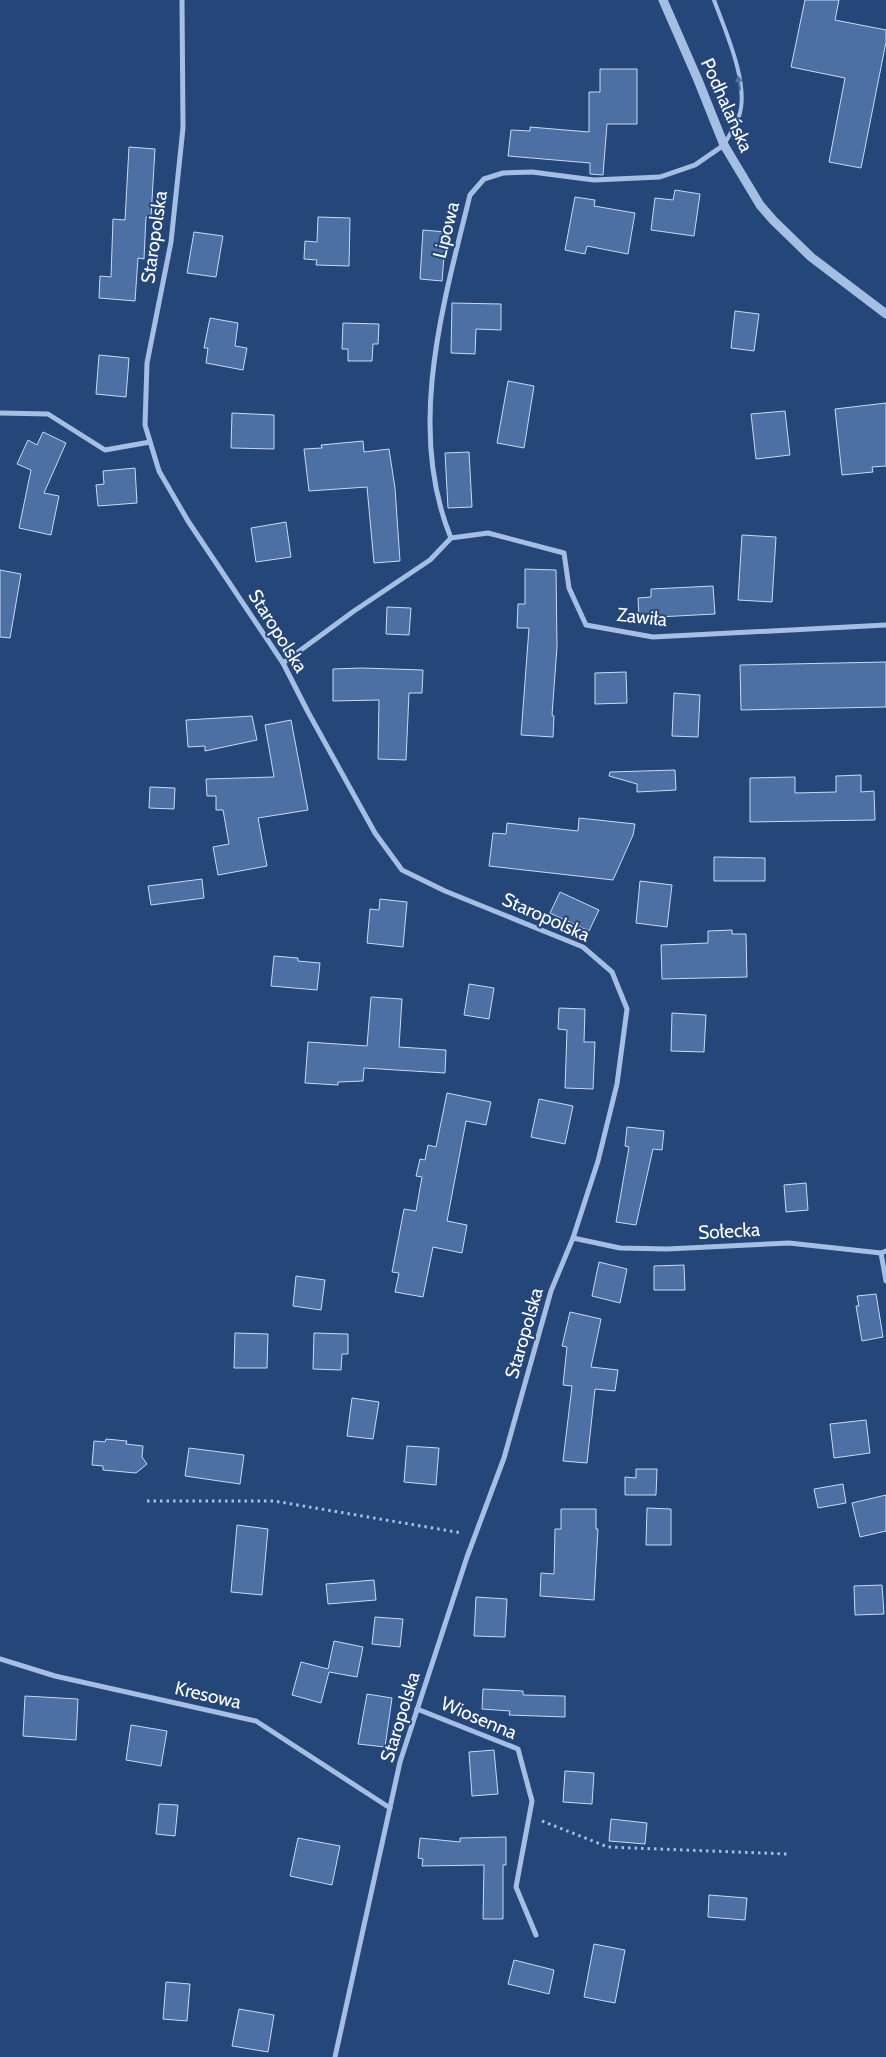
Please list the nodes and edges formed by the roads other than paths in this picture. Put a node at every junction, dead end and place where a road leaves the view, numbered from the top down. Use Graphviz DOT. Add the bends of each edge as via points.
graph roads {
  1 [pos="182,0"];
  2 [pos="663,0"];
  3 [pos="714,0"];
  4 [pos="724,145"];
  5 [pos="886,314"];
  6 [pos="0,413"];
  7 [pos="150,442"];
  8 [pos="451,538"];
  9 [pos="886,625"];
  10 [pos="283,663"];
  11 [pos="573,1238"];
  12 [pos="884,1252"];
  13 [pos="886,1280"];
  14 [pos="0,1659"];
  15 [pos="417,1709"];
  16 [pos="390,1808"];
  17 [pos="536,1935"];
  18 [pos="335,2057"];
  1 -- 7 [label="street, Staropolska" via="183,128 171,242 147,363 145,425"];
  2 -- 4 [label="street, Podhalańska"];
  4 -- 3 [label="lane, one-way" via="740,114 741,86"];
  4 -- 5 [label="street, Podhalańska" via="760,205 773,220 811,256"];
  4 -- 8 [label="street, Lipowa" via="694,165 660,177 594,180 532,172 503,173 484,179 470,196 437,333 432,377 430,449 444,521"];
  6 -- 7 [label="street" via="48,414 105,450"];
  7 -- 10 [label="street, Staropolska" via="159,471 188,521"];
  8 -- 9 [label="street, Zawiła" via="488,532 564,553 569,588 586,625 654,637"];
  8 -- 10 [label="street" via="430,560"];
  10 -- 11 [label="street, Staropolska" via="375,833 402,870 445,891 584,947 612,972 627,1009 617,1084 598,1161"];
  11 -- 12 [label="street, Sołecka" via="620,1248 789,1243"];
  11 -- 15 [label="street, Staropolska" via="550,1291 504,1458"];
  12 -- 13 [label="street"];
  14 -- 16 [label="street, Kresowa" via="55,1676 256,1721"];
  15 -- 16 [label="street, Staropolska"];
  15 -- 17 [label="street, Wiosenna" via="518,1749 532,1801 516,1888"];
  16 -- 18 [label="street, Staropolska"];
}
